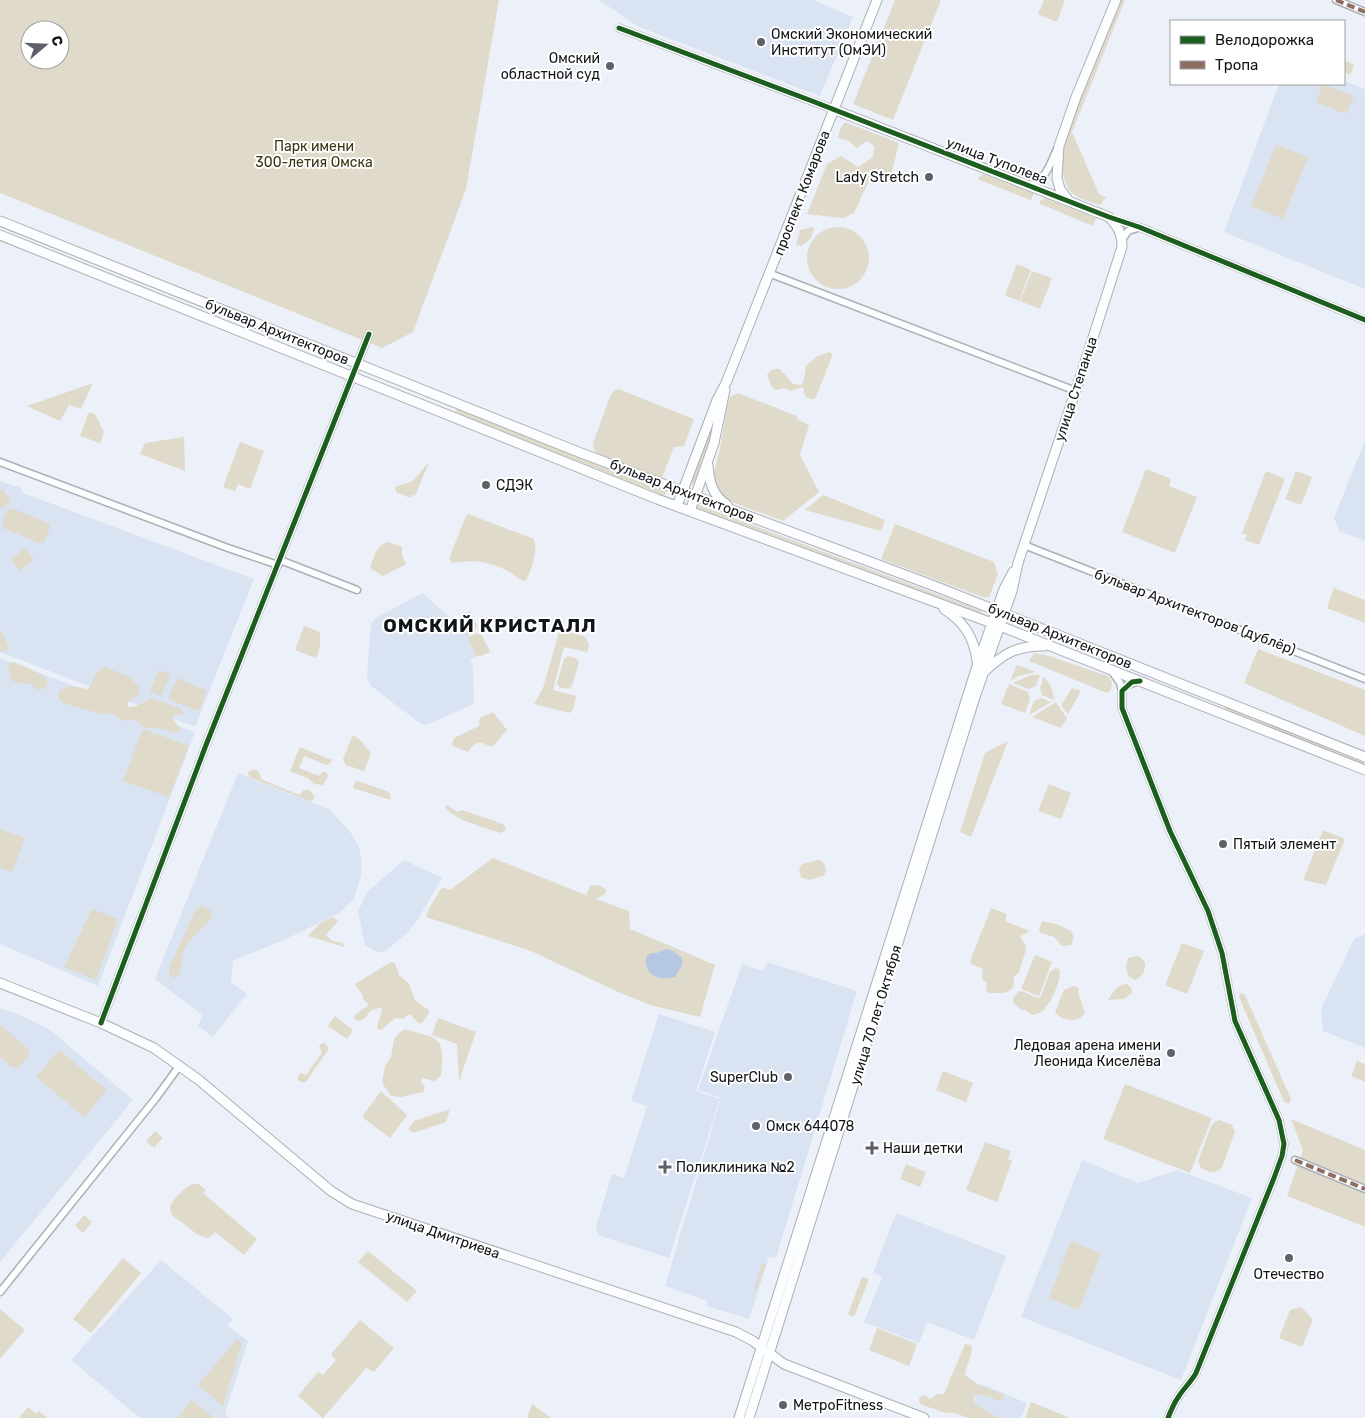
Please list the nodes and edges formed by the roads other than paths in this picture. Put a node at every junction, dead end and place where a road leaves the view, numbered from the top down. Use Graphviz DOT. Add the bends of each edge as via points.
graph roads {
  1 [pos="877,0"];
  2 [pos="1116,0"];
  3 [pos="1336,0"];
  4 [pos="1365,12"];
  5 [pos="619,28"];
  6 [pos="835,110"];
  7 [pos="1059,146"];
  8 [pos="1029,186"];
  9 [pos="1069,201"];
  10 [pos="1109,217"];
  11 [pos="0,221"];
  12 [pos="1139,228"];
  13 [pos="0,235"];
  14 [pos="1122,240"];
  15 [pos="770,274"];
  16 [pos="1365,320"];
  17 [pos="369,334"];
  18 [pos="355,370"];
  19 [pos="725,384"];
  20 [pos="1076,392"];
  21 [pos="0,462"];
  22 [pos="708,463"];
  23 [pos="682,491"];
  24 [pos="695,496"];
  25 [pos="677,506"];
  26 [pos="690,511"];
  27 [pos="738,513"];
  28 [pos="1024,545"];
  29 [pos="279,562"];
  30 [pos="357,590"];
  31 [pos="932,600"];
  32 [pos="1000,612"];
  33 [pos="996,624"];
  34 [pos="1050,646"];
  35 [pos="978,663"];
  36 [pos="1110,669"];
  37 [pos="984,671"];
  38 [pos="1365,679"];
  39 [pos="1140,681"];
  40 [pos="1122,691"];
  41 [pos="1365,757"];
  42 [pos="1365,770"];
  43 [pos="0,983"];
  44 [pos="101,1023"];
  45 [pos="180,1065"];
  46 [pos="1296,1160"];
  47 [pos="1365,1189"];
  48 [pos="0,1292"];
  49 [pos="762,1348"];
  50 [pos="769,1355"];
  51 [pos="740,1418"];
  52 [pos="749,1418"];
  53 [pos="924,1418"];
  54 [pos="1168,1418"];
  1 -- 6 [label="main road, проспект Комарова"];
  2 -- 7 [label="main road"];
  3 -- 4 [label="street"];
  5 -- 6 [label="street, улица Туполева"];
  6 -- 8 [label="main road, улица Туполева"];
  6 -- 15 [label="main road, проспект Комарова"];
  7 -- 8 [label="street" via="1043,178"];
  7 -- 9 [label="main road" via="1057,178"];
  8 -- 9 [label="main road, улица Туполева"];
  9 -- 10 [label="main road, улица Туполева"];
  10 -- 12 [label="street, улица Туполева"];
  10 -- 14 [label="main road" via="1118,226"];
  11 -- 18 [label="main road, бульвар Архитекторов"];
  12 -- 14 [label="street" via="1128,231"];
  12 -- 16 [label="street, улица Туполева"];
  13 -- 18 [label="main road, бульвар Архитекторов"];
  14 -- 20 [label="main road, улица Степанца"];
  15 -- 19 [label="main road, проспект Комарова"];
  15 -- 20 [label="street"];
  17 -- 18 [label="street"];
  18 -- 23 [label="main road, бульвар Архитекторов"];
  18 -- 25 [label="main road, бульвар Архитекторов"];
  18 -- 29 [label="street"];
  19 -- 22 [label="main road, проспект Комарова"];
  19 -- 23 [label="main road, проспект Комарова"];
  20 -- 28 [label="main road, улица Степанца"];
  21 -- 29 [label="street" via="228,548"];
  22 -- 24 [label="main road, проспект Комарова"];
  22 -- 27 [label="main road" via="709,480 716,496"];
  23 -- 24 [label="main road, бульвар Архитекторов"];
  23 -- 25 [label="main road, проспект Комарова"];
  24 -- 26 [label="main road, проспект Комарова"];
  24 -- 27 [label="main road, бульвар Архитекторов"];
  25 -- 26 [label="main road, бульвар Архитекторов"];
  26 -- 31 [label="main road, бульвар Архитекторов"];
  27 -- 32 [label="main road, бульвар Архитекторов"];
  28 -- 32 [label="main road, улица Степанца" via="1012,592"];
  28 -- 38 [label="street, бульвар Архитекторов (дублёр)"];
  29 -- 30 [label="street"];
  29 -- 44 [label="street"];
  31 -- 33 [label="main road, бульвар Архитекторов"];
  31 -- 35 [label="main road" via="962,622 972,637"];
  32 -- 33 [label="main road, улица 70 лет Октября"];
  32 -- 41 [label="main road, бульвар Архитекторов"];
  33 -- 34 [label="main road, бульвар Архитекторов"];
  33 -- 35 [label="main road, улица 70 лет Октября"];
  33 -- 37 [label="main road, улица 70 лет Октября"];
  34 -- 36 [label="main road, бульвар Архитекторов"];
  34 -- 37 [label="main road" via="1016,649"];
  35 -- 49 [label="main road, улица 70 лет Октября"];
  36 -- 39 [label="main road, бульвар Архитекторов"];
  36 -- 40 [label="street"];
  37 -- 50 [label="main road, улица 70 лет Октября"];
  39 -- 40 [label="street" via="1132,682"];
  39 -- 42 [label="main road, бульвар Архитекторов"];
  40 -- 54 [label="street" via="1122,708 1144,766 1216,933 1235,1021 1278,1120 1284,1144 1274,1178 1196,1373"];
  43 -- 44 [label="main road, улица Дмитриева"];
  44 -- 45 [label="main road, улица Дмитриева" via="154,1048"];
  45 -- 48 [label="street"];
  45 -- 49 [label="main road, улица Дмитриева" via="331,1191 352,1204 736,1332"];
  46 -- 47 [label="street"];
  49 -- 50 [label="main road, улица Дмитриева"];
  49 -- 51 [label="main road, улица 70 лет Октября"];
  50 -- 52 [label="main road, улица 70 лет Октября"];
  50 -- 53 [label="main road, улица Дмитриева" via="784,1364"];
}
